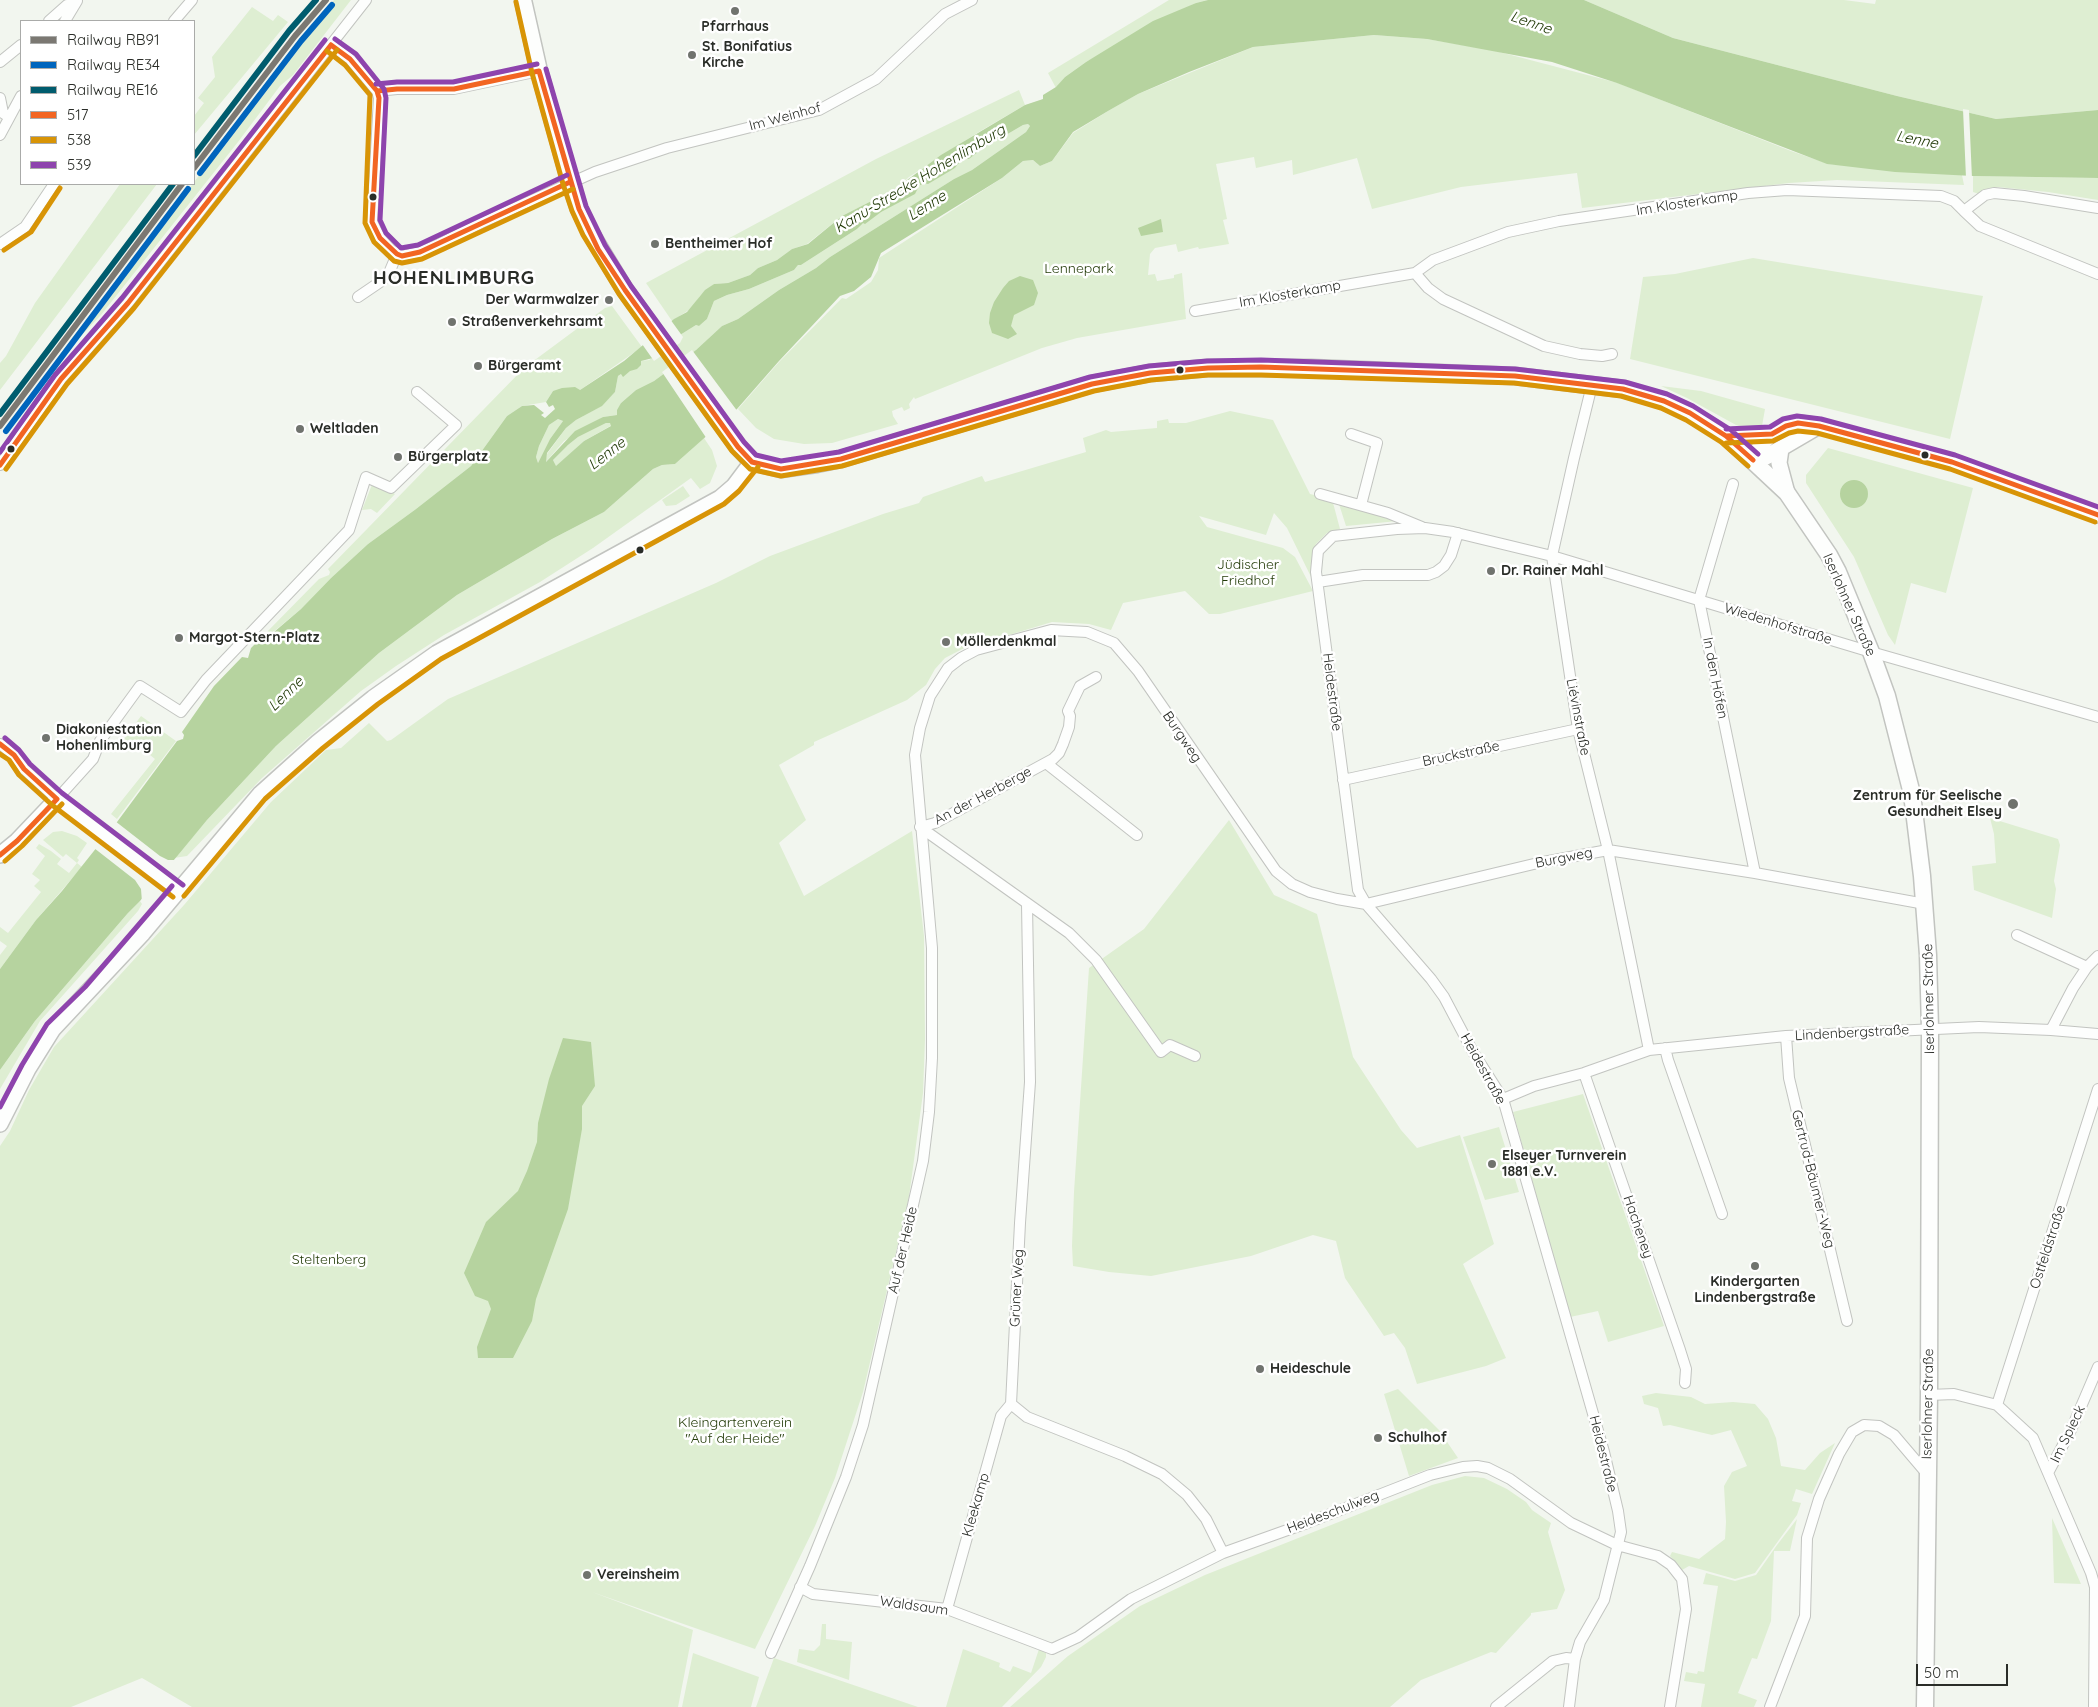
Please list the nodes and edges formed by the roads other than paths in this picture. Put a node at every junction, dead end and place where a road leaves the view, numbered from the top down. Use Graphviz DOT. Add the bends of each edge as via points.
graph roads {
  1 [pos="192,0"];
  2 [pos="366,0"];
  3 [pos="523,0"];
  4 [pos="972,0"];
  5 [pos="76,3"];
  6 [pos="50,20"];
  7 [pos="66,20"];
  8 [pos="175,20"];
  9 [pos="331,45"];
  10 [pos="20,46"];
  11 [pos="0,62"];
  12 [pos="539,71"];
  13 [pos="377,90"];
  14 [pos="0,98"];
  15 [pos="20,98"];
  16 [pos="9,117"];
  17 [pos="0,134"];
  18 [pos="570,182"];
  19 [pos="53,185"];
  20 [pos="2098,208"];
  21 [pos="1964,211"];
  22 [pos="0,244"];
  23 [pos="397,254"];
  24 [pos="1415,274"];
  25 [pos="2098,274"];
  26 [pos="358,296"];
  27 [pos="1195,312"];
  28 [pos="1612,354"];
  29 [pos="1592,384"];
  30 [pos="417,392"];
  31 [pos="1820,426"];
  32 [pos="1351,434"];
  33 [pos="1772,434"];
  34 [pos="1726,436"];
  35 [pos="1781,448"];
  36 [pos="1753,460"];
  37 [pos="752,462"];
  38 [pos="0,465"];
  39 [pos="1733,484"];
  40 [pos="1787,493"];
  41 [pos="1320,494"];
  42 [pos="1361,505"];
  43 [pos="2098,515"];
  44 [pos="1425,528"];
  45 [pos="1458,532"];
  46 [pos="1552,556"];
  47 [pos="1316,563"];
  48 [pos="1318,582"];
  49 [pos="1699,600"];
  50 [pos="1871,652"];
  51 [pos="1096,677"];
  52 [pos="2098,717"];
  53 [pos="1578,729"];
  54 [pos="0,744"];
  55 [pos="1046,763"];
  56 [pos="1343,780"];
  57 [pos="57,799"];
  58 [pos="920,827"];
  59 [pos="1137,834"];
  60 [pos="1608,850"];
  61 [pos="0,855"];
  62 [pos="1755,873"];
  63 [pos="174,887"];
  64 [pos="1027,904"];
  65 [pos="1366,904"];
  66 [pos="1925,904"];
  67 [pos="2017,934"];
  68 [pos="2098,956"];
  69 [pos="2087,967"];
  70 [pos="1930,1029"];
  71 [pos="2052,1030"];
  72 [pos="2098,1034"];
  73 [pos="1786,1036"];
  74 [pos="1665,1048"];
  75 [pos="1649,1050"];
  76 [pos="1195,1056"];
  77 [pos="1584,1072"];
  78 [pos="2098,1089"];
  79 [pos="1503,1099"];
  80 [pos="0,1124"];
  81 [pos="1722,1214"];
  82 [pos="1847,1321"];
  83 [pos="2098,1367"];
  84 [pos="1685,1383"];
  85 [pos="1929,1395"];
  86 [pos="1011,1404"];
  87 [pos="1996,1405"];
  88 [pos="2048,1474"];
  89 [pos="1928,1475"];
  90 [pos="1617,1545"];
  91 [pos="1223,1553"];
  92 [pos="2086,1562"];
  93 [pos="2098,1563"];
  94 [pos="800,1587"];
  95 [pos="947,1609"];
  96 [pos="1052,1649"];
  97 [pos="771,1653"];
  98 [pos="1576,1659"];
  99 [pos="1496,1707"];
  100 [pos="1569,1707"];
  101 [pos="1670,1707"];
  102 [pos="1770,1707"];
  103 [pos="1924,1707"];
  104 [pos="2094,1707"];
  1 -- 8 [label="street"];
  2 -- 9 [label="street"];
  3 -- 12 [label="main road"];
  4 -- 18 [label="street, Im Weinhof" via="945,14 876,79 819,110 667,148"];
  5 -- 6 [label="street" via="67,5"];
  5 -- 7 [label="street"];
  9 -- 13 [label="street" via="350,59"];
  9 -- 38 [label="street" via="128,303 61,379"];
  10 -- 11 [label="street"];
  12 -- 13 [label="street" via="454,89"];
  12 -- 18 [label="main road"];
  13 -- 23 [label="street" via="372,222 380,238"];
  14 -- 16 [label="street" via="3,113"];
  15 -- 16 [label="street"];
  16 -- 17 [label="street"];
  18 -- 23 [label="street, Im Weinhof" via="420,252"];
  18 -- 37 [label="main road" via="590,232 625,290"];
  19 -- 22 [label="street" via="25,227"];
  20 -- 21 [label="street" via="1994,193 1984,195"];
  21 -- 24 [label="street, Im Klosterkamp" via="1954,201 1941,196 1796,190 1748,193 1508,232 1433,260"];
  21 -- 25 [label="street, Im Klosterkamp" via="1980,226"];
  23 -- 26 [label="street" via="383,280"];
  24 -- 27 [label="street, Im Klosterkamp"];
  24 -- 28 [label="street" via="1443,299 1544,346 1580,354"];
  29 -- 34 [label="main road, Iserlohner Straße" via="1623,389 1664,402 1690,413"];
  29 -- 37 [label="main road, Iserlohner Straße" via="1516,376 1310,368 1208,368 1150,373 1092,384 842,459 781,469"];
  29 -- 46 [label="street, Liévinstraße"];
  30 -- 57 [label="street" via="456,426 391,488 366,476 349,530 206,680 181,712 140,686 100,741 93,759"];
  31 -- 33 [label="street" via="1798,423"];
  31 -- 35 [label="street"];
  31 -- 43 [label="street" via="1946,460"];
  32 -- 42 [label="street" via="1377,443"];
  33 -- 34 [label="street"];
  33 -- 36 [label="street" via="1760,444"];
  34 -- 36 [label="main road, Iserlohner Straße"];
  35 -- 36 [label="street"];
  35 -- 40 [label="street" via="1779,463"];
  36 -- 40 [label="main road, Iserlohner Straße"];
  37 -- 63 [label="street" via="720,498 436,653 373,698 260,794"];
  39 -- 49 [label="street, In den Höfen"];
  40 -- 50 [label="main road, Iserlohner Straße" via="1829,555"];
  41 -- 42 [label="street, Wiedenhofstraße"];
  42 -- 44 [label="street, Wiedenhofstraße" via="1388,512"];
  44 -- 45 [label="street, Wiedenhofstraße"];
  44 -- 47 [label="street, Wiedenhofstraße" via="1333,536 1318,551"];
  45 -- 46 [label="street, Wiedenhofstraße"];
  45 -- 48 [label="street" via="1451,555 1436,572 1362,575"];
  46 -- 49 [label="street, Wiedenhofstraße"];
  46 -- 53 [label="street, Liévinstraße"];
  47 -- 48 [label="street, Heidestraße"];
  48 -- 56 [label="street, Heidestraße"];
  49 -- 50 [label="street, Wiedenhofstraße"];
  49 -- 62 [label="street, In den Höfen"];
  50 -- 52 [label="street, Wiedenhofstraße"];
  50 -- 66 [label="main road, Iserlohner Straße" via="1887,696 1912,794"];
  51 -- 55 [label="street, An der Herberge" via="1080,686 1068,711 1069,727 1059,753"];
  53 -- 56 [label="street, Bruckstraße"];
  53 -- 60 [label="street, Liévinstraße"];
  54 -- 57 [label="street"];
  55 -- 58 [label="street, An der Herberge" via="935,823"];
  55 -- 59 [label="street, An der Herberge"];
  56 -- 65 [label="street, Heidestraße" via="1358,890"];
  57 -- 61 [label="street" via="18,841"];
  57 -- 63 [label="street"];
  58 -- 64 [label="street"];
  58 -- 65 [label="street, Burgweg" via="915,755 930,696 948,668 976,650 1043,632 1087,632 1114,643 1128,658 1276,871 1292,884 1310,892"];
  58 -- 94 [label="street, Auf der Heide" via="932,948 932,1058 923,1162 863,1425 846,1477"];
  60 -- 62 [label="street, Burgweg"];
  60 -- 65 [label="street, Burgweg"];
  60 -- 75 [label="street, Liévinstraße"];
  62 -- 66 [label="street, Burgweg"];
  63 -- 80 [label="street" via="90,992 53,1029"];
  64 -- 76 [label="street" via="1069,933 1096,960 1160,1052 1170,1045"];
  64 -- 86 [label="street, Grüner Weg" via="1030,1082"];
  65 -- 79 [label="street, Heidestraße" via="1444,997"];
  66 -- 70 [label="main road, Iserlohner Straße"];
  67 -- 69 [label="street"];
  68 -- 69 [label="street"];
  69 -- 71 [label="street"];
  70 -- 71 [label="street, Lindenbergstraße"];
  70 -- 73 [label="street, Lindenbergstraße"];
  70 -- 85 [label="main road, Iserlohner Straße"];
  71 -- 72 [label="street, Lindenbergstraße"];
  73 -- 74 [label="street, Lindenbergstraße"];
  73 -- 82 [label="street, Gertrud-Bäumer-Weg" via="1789,1078"];
  74 -- 75 [label="street, Lindenbergstraße"];
  74 -- 81 [label="street"];
  75 -- 77 [label="street, Lindenbergstraße"];
  77 -- 79 [label="street, Lindenbergstraße" via="1534,1086"];
  77 -- 84 [label="street, Hacheney" via="1680,1350 1686,1369"];
  78 -- 87 [label="street, Ostfeldstraße"];
  79 -- 90 [label="street, Heidestraße" via="1604,1452 1621,1532"];
  83 -- 88 [label="street, Im Spieck"];
  85 -- 87 [label="street, Im Spieck" via="1954,1394"];
  85 -- 89 [label="main road, Iserlohner Straße"];
  86 -- 91 [label="street" via="1027,1417 1162,1474 1187,1495 1206,1519"];
  86 -- 95 [label="street, Kleekamp" via="1001,1416"];
  87 -- 88 [label="street, Im Spieck" via="2033,1438"];
  88 -- 92 [label="street, Im Spieck"];
  89 -- 102 [label="street" via="1894,1435 1879,1426 1864,1426 1852,1432 1819,1500 1807,1538 1805,1616"];
  89 -- 103 [label="main road, Iserlohner Straße"];
  90 -- 91 [label="street, Heideschulweg" via="1572,1523 1510,1479 1477,1466 1430,1475"];
  90 -- 98 [label="street, Heidestraße" via="1604,1600 1580,1642"];
  90 -- 101 [label="street, Heideschulweg" via="1658,1556 1682,1579 1686,1609"];
  91 -- 96 [label="street, Heideschulweg" via="1131,1599 1078,1637"];
  92 -- 93 [label="street"];
  92 -- 104 [label="street, Im Spieck" via="2095,1587"];
  94 -- 95 [label="street, Waldsaum" via="813,1594"];
  94 -- 97 [label="street, Auf der Heide"];
  95 -- 96 [label="street, Waldsaum"];
  98 -- 99 [label="street" via="1553,1661"];
  98 -- 100 [label="street, Heidestraße"];
}
